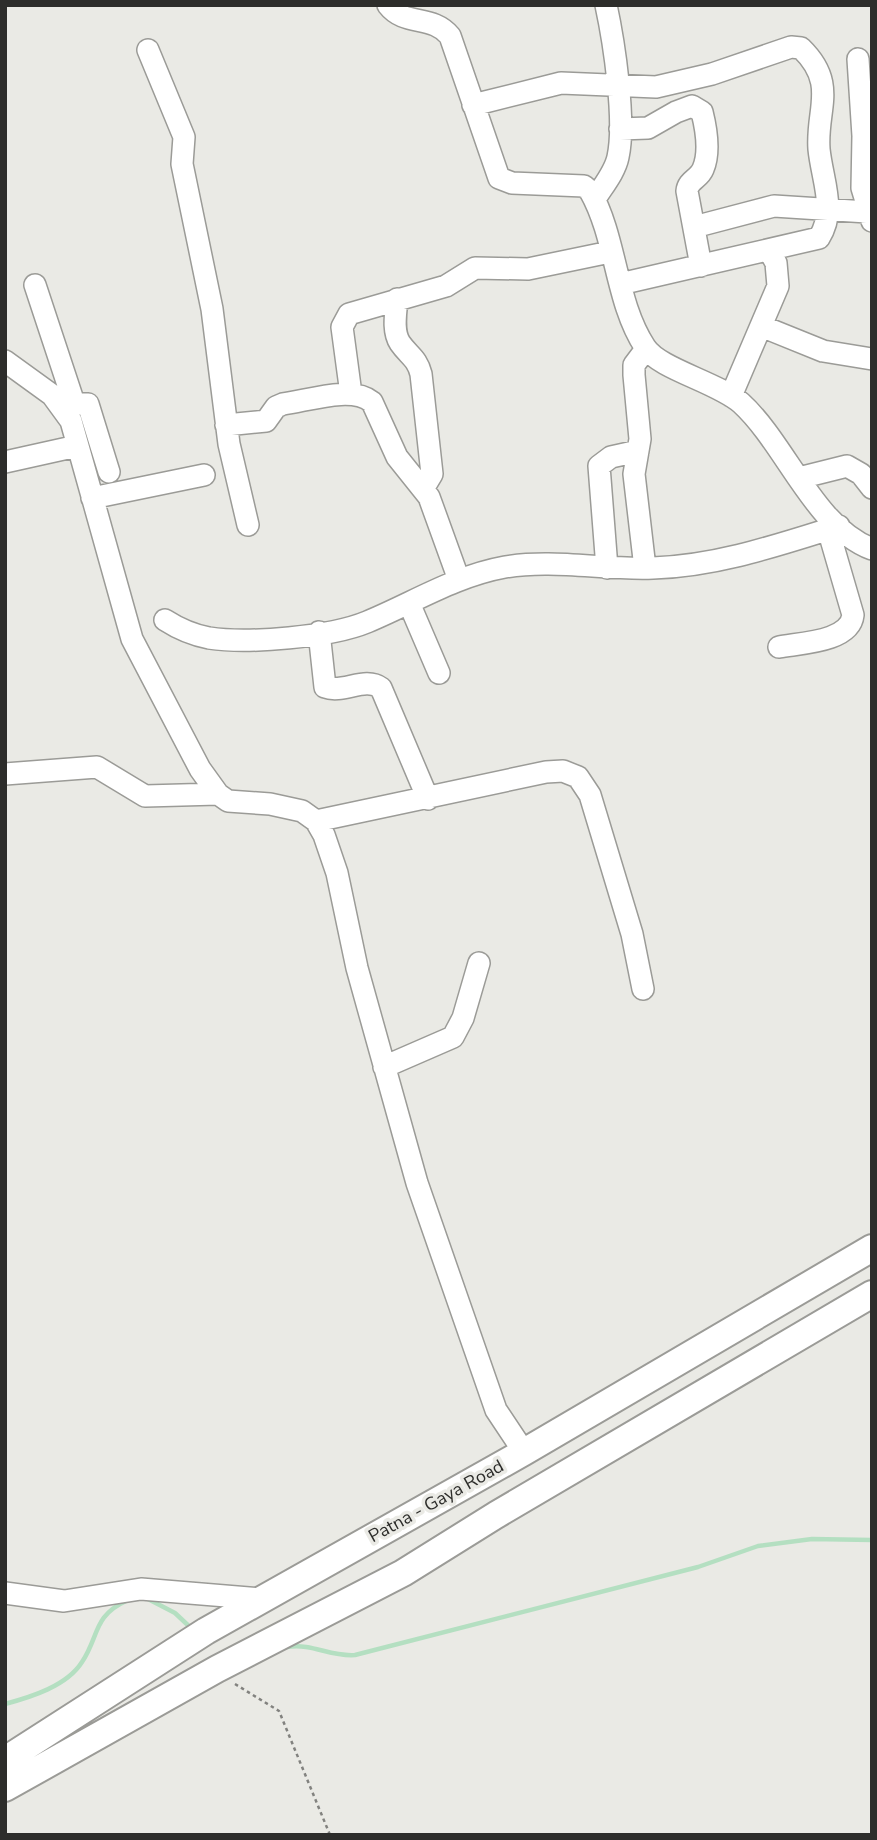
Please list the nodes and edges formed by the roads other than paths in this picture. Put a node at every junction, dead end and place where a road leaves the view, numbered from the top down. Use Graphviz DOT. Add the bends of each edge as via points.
graph roads {
  1 [pos="388,5"];
  2 [pos="606,5"];
  3 [pos="148,50"];
  4 [pos="858,59"];
  5 [pos="617,83"];
  6 [pos="473,105"];
  7 [pos="620,129"];
  8 [pos="595,199"];
  9 [pos="829,209"];
  10 [pos="869,216"];
  11 [pos="694,227"];
  12 [pos="769,250"];
  13 [pos="610,252"];
  14 [pos="701,266"];
  15 [pos="620,284"];
  16 [pos="34,285"];
  17 [pos="397,299"];
  18 [pos="761,326"];
  19 [pos="646,349"];
  20 [pos="872,359"];
  21 [pos="5,361"];
  22 [pos="351,394"];
  23 [pos="731,396"];
  24 [pos="67,403"];
  25 [pos="226,425"];
  26 [pos="77,446"];
  27 [pos="638,451"];
  28 [pos="5,461"];
  29 [pos="109,472"];
  30 [pos="204,475"];
  31 [pos="799,478"];
  32 [pos="872,488"];
  33 [pos="423,489"];
  34 [pos="92,498"];
  35 [pos="248,525"];
  36 [pos="834,527"];
  37 [pos="872,549"];
  38 [pos="607,568"];
  39 [pos="645,568"];
  40 [pos="459,580"];
  41 [pos="409,603"];
  42 [pos="166,620"];
  43 [pos="319,632"];
  44 [pos="779,648"];
  45 [pos="439,673"];
  46 [pos="5,774"];
  47 [pos="218,793"];
  48 [pos="428,799"];
  49 [pos="316,821"];
  50 [pos="479,962"];
  51 [pos="643,989"];
  52 [pos="384,1067"];
  53 [pos="872,1248"];
  54 [pos="872,1294"];
  55 [pos="524,1451"];
  56 [pos="5,1593"];
  57 [pos="261,1599"];
  58 [pos="5,1760"];
  59 [pos="5,1788"];
  1 -- 6 [label="street" via="405,19 443,27"];
  2 -- 5 [label="street"];
  3 -- 25 [label="street" via="184,136 182,164 212,309"];
  4 -- 10 [label="street" via="862,188"];
  5 -- 6 [label="street" via="561,83"];
  5 -- 7 [label="street"];
  5 -- 9 [label="street" via="656,87 791,47 801,48 822,88 818,146"];
  6 -- 8 [label="street" via="499,178 512,183 584,186"];
  7 -- 8 [label="street" via="615,169"];
  7 -- 11 [label="street" via="648,128 676,112 698,108 706,145 703,170 687,187"];
  8 -- 13 [label="street"];
  9 -- 10 [label="street"];
  9 -- 11 [label="street" via="774,206"];
  9 -- 12 [label="street" via="819,238"];
  11 -- 14 [label="street"];
  12 -- 14 [label="street"];
  12 -- 18 [label="street" via="776,263 778,286"];
  13 -- 15 [label="street"];
  13 -- 17 [label="street" via="528,269 475,268 446,286"];
  14 -- 15 [label="street"];
  15 -- 19 [label="street"];
  16 -- 24 [label="street"];
  17 -- 22 [label="street" via="359,309 343,320"];
  17 -- 33 [label="street" via="396,333 418,362 421,374 432,474"];
  18 -- 20 [label="street" via="812,347"];
  18 -- 23 [label="street"];
  19 -- 23 [label="street"];
  19 -- 27 [label="street" via="634,365"];
  21 -- 24 [label="street"];
  22 -- 25 [label="street" via="283,404 266,421"];
  22 -- 33 [label="street" via="372,402 397,457"];
  23 -- 31 [label="street" via="767,431"];
  24 -- 26 [label="street"];
  24 -- 29 [label="street" via="83,402 91,410"];
  25 -- 35 [label="street"];
  26 -- 28 [label="street"];
  26 -- 34 [label="street"];
  27 -- 38 [label="street" via="611,457 599,466"];
  27 -- 39 [label="street" via="634,474"];
  30 -- 34 [label="street"];
  31 -- 32 [label="street" via="847,466"];
  31 -- 36 [label="street"];
  33 -- 40 [label="street"];
  34 -- 47 [label="street" via="139,657 191,755"];
  36 -- 37 [label="street"];
  36 -- 39 [label="street" via="718,560"];
  36 -- 44 [label="street" via="852,622 830,636"];
  38 -- 39 [label="street"];
  38 -- 40 [label="street" via="518,565"];
  40 -- 41 [label="street"];
  41 -- 43 [label="street" via="364,623"];
  41 -- 45 [label="street"];
  42 -- 43 [label="street" via="194,634 223,639"];
  43 -- 48 [label="street" via="325,687 335,690 368,683 381,688"];
  46 -- 47 [label="street" via="97,767 145,796"];
  47 -- 49 [label="street" via="235,803 270,803 302,811"];
  48 -- 49 [label="street"];
  48 -- 51 [label="street" via="546,772 563,771 578,777 594,807 632,934"];
  49 -- 52 [label="street" via="337,873"];
  50 -- 52 [label="street" via="453,1037"];
  52 -- 55 [label="street" via="417,1183 496,1410"];
  53 -- 55 [label="main road, Patna - Gaya Road"];
  54 -- 59 [label="main road" via="403,1573 217,1669"];
  55 -- 57 [label="main road, Patna - Gaya Road"];
  56 -- 57 [label="street" via="64,1601 141,1589"];
  57 -- 58 [label="main road, Patna - Gaya Road"];
}
